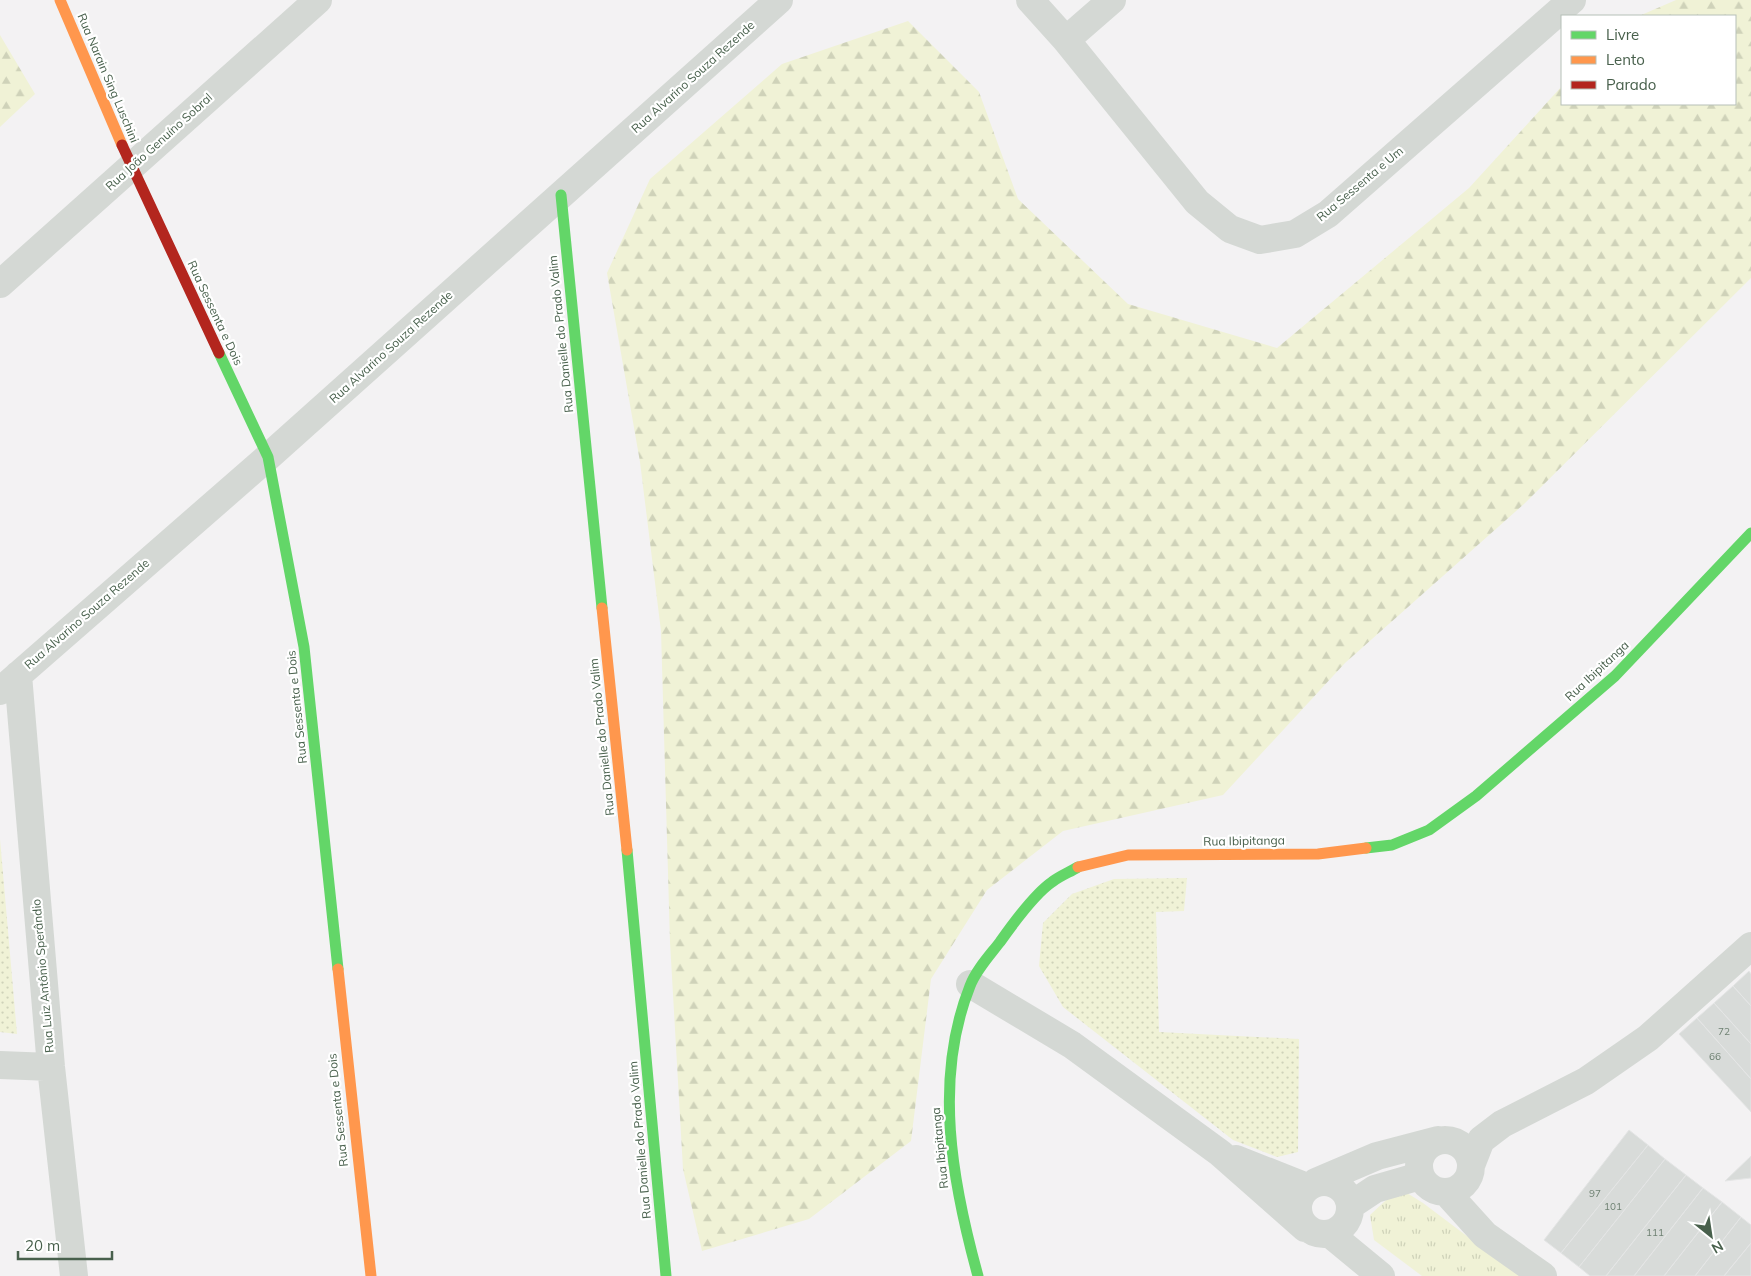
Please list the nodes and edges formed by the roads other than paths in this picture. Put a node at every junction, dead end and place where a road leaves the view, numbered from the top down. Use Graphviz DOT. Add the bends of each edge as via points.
graph roads {
  1 [pos="60,0"];
  2 [pos="318,0"];
  3 [pos="780,0"];
  4 [pos="1030,0"];
  5 [pos="1112,0"];
  6 [pos="1572,0"];
  7 [pos="1066,40"];
  8 [pos="131,167"];
  9 [pos="561,195"];
  10 [pos="0,284"];
  11 [pos="268,457"];
  12 [pos="1751,533"];
  13 [pos="9,683"];
  14 [pos="1751,946"];
  15 [pos="970,984"];
  16 [pos="0,1065"];
  17 [pos="50,1067"];
  18 [pos="1537,1107"];
  19 [pos="1445,1140"];
  20 [pos="1220,1153"];
  21 [pos="1471,1171"];
  22 [pos="1420,1176"];
  23 [pos="1312,1185"];
  24 [pos="1447,1193"];
  25 [pos="1333,1221"];
  26 [pos="1505,1249"];
  27 [pos="1378,1274"];
  28 [pos="74,1276"];
  29 [pos="371,1276"];
  30 [pos="666,1276"];
  31 [pos="978,1276"];
  32 [pos="1543,1276"];
  1 -- 8 [label="street, Rua Narain Sing Luschini"];
  2 -- 8 [label="street, Rua João Genuíno Sobral"];
  3 -- 9 [label="street, Rua Alvarino Souza Rezende"];
  4 -- 7 [label="street"];
  5 -- 7 [label="street"];
  6 -- 7 [label="street, Rua Sessenta e Um" via="1328,214 1295,234 1260,240 1230,229 1197,202"];
  8 -- 10 [label="street, Rua João Genuíno Sobral"];
  8 -- 11 [label="street, Rua Sessenta e Dois"];
  9 -- 11 [label="street, Rua Alvarino Souza Rezende"];
  9 -- 30 [label="street, Rua Danielle do Prado Valim"];
  11 -- 13 [label="street, Rua Alvarino Souza Rezende"];
  11 -- 29 [label="street, Rua Sessenta e Dois" via="304,647"];
  12 -- 15 [label="street, Rua Ibipitanga" via="1615,676 1476,796 1429,830 1392,845 1318,854 1128,856 1084,864 1051,882 1009,929"];
  13 -- 17 [label="street, Rua Luiz Antônio Sperândio"];
  14 -- 18 [label="street" via="1648,1038 1586,1080"];
  15 -- 20 [label="street" via="1072,1045"];
  15 -- 31 [label="street, Rua Ibipitanga" via="953,1045 948,1108 953,1164 965,1230"];
  16 -- 17 [label="street"];
  17 -- 28 [label="street, Rua Luiz Antônio Sperândio"];
  18 -- 19 [label="street" via="1503,1113"];
  18 -- 21 [label="street" via="1502,1124 1481,1140"];
  19 -- 21 [label="street" via="1466,1150"];
  19 -- 22 [label="street" via="1428,1146 1421,1155 1418,1165"];
  19 -- 23 [label="street" via="1377,1156"];
  20 -- 23 [label="street"];
  20 -- 25 [label="street"];
  21 -- 24 [label="street" via="1460,1188"];
  21 -- 26 [label="street" via="1478,1206"];
  22 -- 24 [label="street" via="1426,1185"];
  22 -- 25 [label="street" via="1375,1189"];
  23 -- 25 [label="street" via="1332,1182 1345,1190"];
  23 -- 25 [label="street" via="1300,1196 1299,1218"];
  24 -- 26 [label="street" via="1485,1235"];
  25 -- 27 [label="street"];
  26 -- 32 [label="street"];
}
